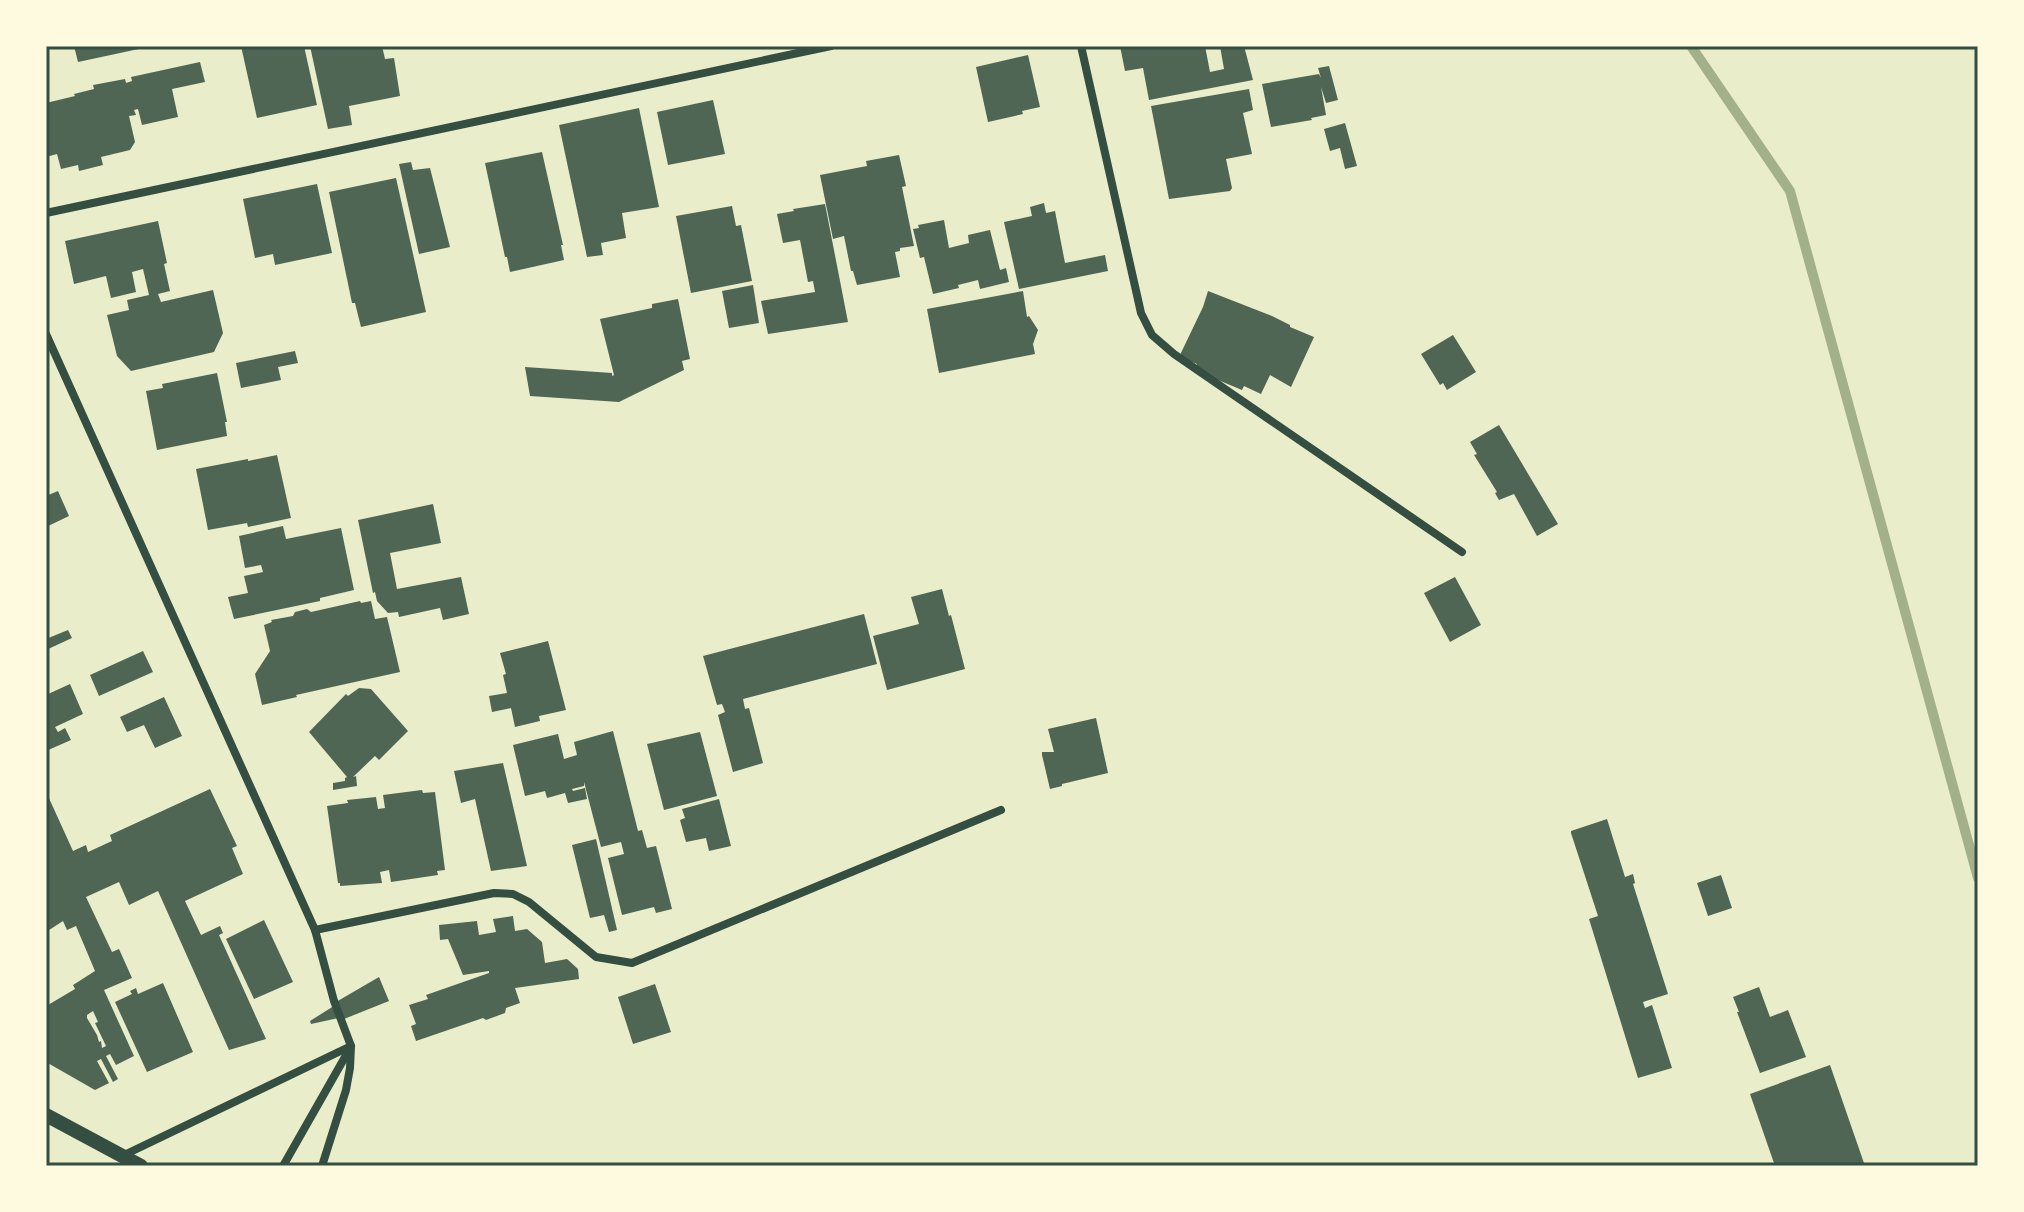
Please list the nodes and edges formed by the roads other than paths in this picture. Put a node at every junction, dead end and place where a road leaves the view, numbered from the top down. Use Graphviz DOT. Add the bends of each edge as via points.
graph roads {
  1 [pos="831,46"];
  2 [pos="1081,46"];
  3 [pos="46,213"];
  4 [pos="46,334"];
  5 [pos="1462,552"];
  6 [pos="1001,810"];
  7 [pos="315,930"];
  8 [pos="351,1046"];
  9 [pos="46,1115"];
  10 [pos="122,1156"];
  11 [pos="141,1166"];
  12 [pos="283,1166"];
  13 [pos="322,1166"];
  1 -- 3 [label="street"];
  2 -- 5 [label="street" via="1141,313 1152,335"];
  4 -- 7 [label="street"];
  6 -- 7 [label="street" via="632,963 596,957 513,894 494,893"];
  7 -- 8 [label="street"];
  8 -- 10 [label="street"];
  8 -- 12 [label="street"];
  8 -- 13 [label="street" via="346,1090"];
  9 -- 10 [label="street"];
  10 -- 11 [label="street"];
}
